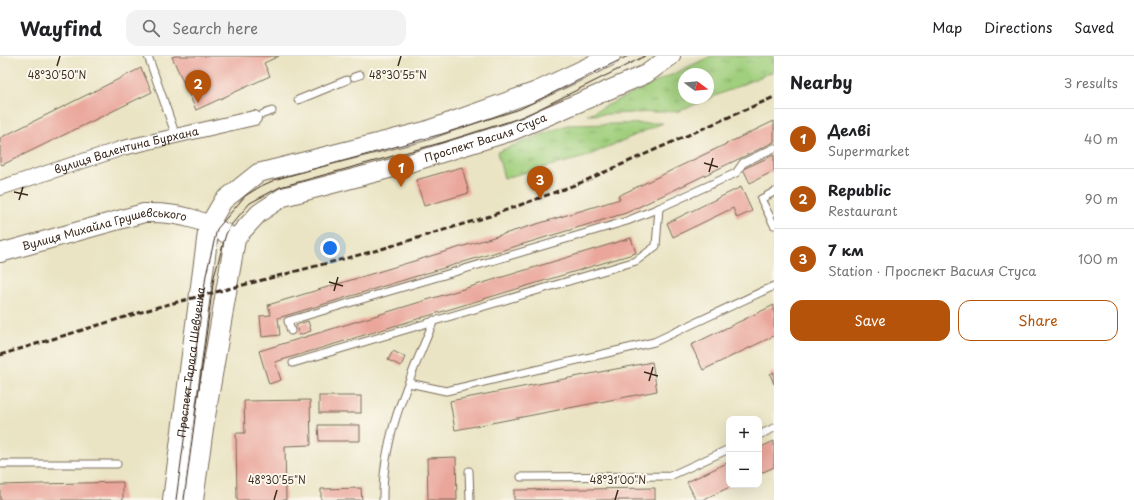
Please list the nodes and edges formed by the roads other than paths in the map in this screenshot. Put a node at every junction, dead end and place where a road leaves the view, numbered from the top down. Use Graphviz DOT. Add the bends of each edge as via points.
graph roads {
  1 [pos="148,56"];
  2 [pos="611,56"];
  3 [pos="671,56"];
  4 [pos="354,77"];
  5 [pos="298,100"];
  6 [pos="272,111"];
  7 [pos="259,116"];
  8 [pos="176,136"];
  9 [pos="774,148"];
  10 [pos="0,188"];
  11 [pos="774,192"];
  12 [pos="659,208"];
  13 [pos="209,225"];
  14 [pos="774,225"];
  15 [pos="235,239"];
  16 [pos="0,253"];
  17 [pos="774,286"];
  18 [pos="434,320"];
  19 [pos="290,331"];
  20 [pos="293,363"];
  21 [pos="409,383"];
  22 [pos="774,428"];
  23 [pos="762,434"];
  24 [pos="726,450"];
  25 [pos="0,464"];
  26 [pos="117,464"];
  27 [pos="469,471"];
  28 [pos="520,477"];
  29 [pos="173,500"];
  30 [pos="193,500"];
  31 [pos="383,500"];
  32 [pos="470,500"];
  1 -- 8 [label="lane"];
  2 -- 13 [label="street" via="537,91 425,131 258,173 224,201"];
  3 -- 15 [label="street, Проспект Василя Стуса" via="646,74 510,132 400,166 283,197 259,213"];
  4 -- 5 [label="lane"];
  6 -- 7 [label="lane"];
  7 -- 8 [label="street, вулиця Валентина Бурхана"];
  8 -- 10 [label="street, вулиця Валентина Бурхана" via="123,148"];
  9 -- 12 [label="lane" via="743,163 736,172"];
  11 -- 14 [label="lane" via="761,199"];
  12 -- 18 [label="lane" via="656,246 636,261"];
  12 -- 19 [label="lane" via="627,221 288,321"];
  13 -- 15 [label="street"];
  13 -- 16 [label="street, Вулиця Михайла Грушевського" via="181,215 144,213"];
  13 -- 29 [label="main road, Проспект Тараса Шевченка"];
  15 -- 30 [label="main road, Проспект Тараса Шевченка"];
  17 -- 21 [label="lane" via="654,342 446,391"];
  18 -- 20 [label="lane"];
  18 -- 21 [label="lane"];
  21 -- 31 [label="lane" via="393,425 386,455"];
  22 -- 23 [label="lane"];
  24 -- 28 [label="lane" via="670,476"];
  25 -- 26 [label="lane"];
  27 -- 32 [label="lane"];
}
